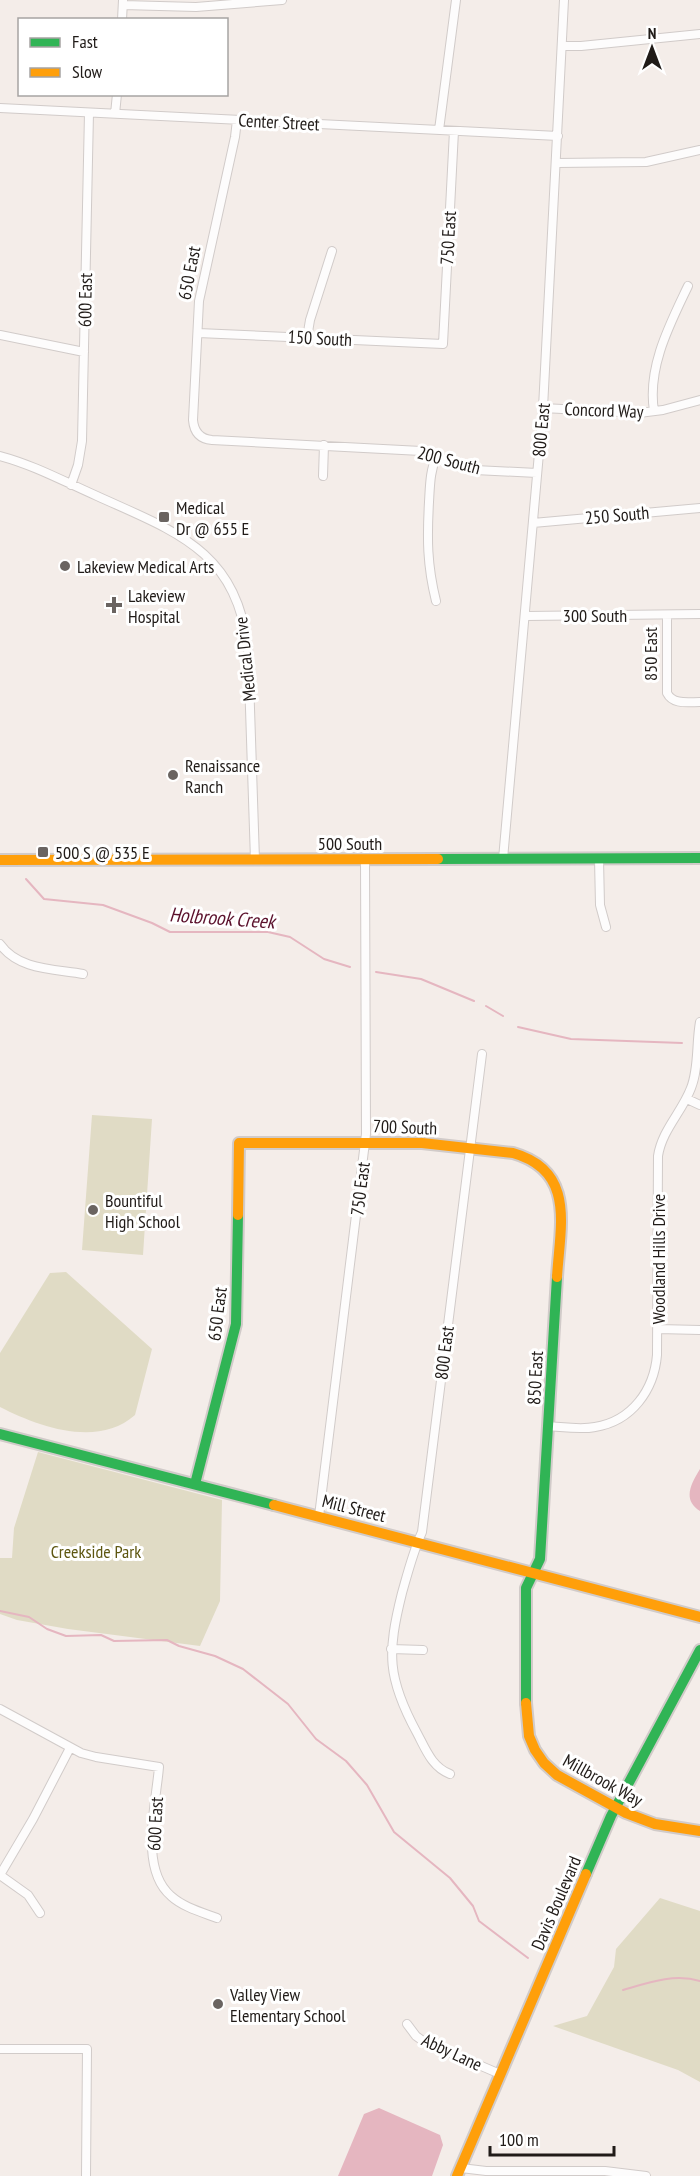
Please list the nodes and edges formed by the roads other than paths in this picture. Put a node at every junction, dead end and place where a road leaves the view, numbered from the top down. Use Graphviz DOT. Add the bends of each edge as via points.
graph roads {
  1 [pos="282,0"];
  2 [pos="456,0"];
  3 [pos="564,0"];
  4 [pos="123,3"];
  5 [pos="209,3"];
  6 [pos="122,18"];
  7 [pos="700,34"];
  8 [pos="562,46"];
  9 [pos="117,96"];
  10 [pos="0,108"];
  11 [pos="89,113"];
  12 [pos="115,114"];
  13 [pos="237,120"];
  14 [pos="439,130"];
  15 [pos="454,131"];
  16 [pos="558,136"];
  17 [pos="700,150"];
  18 [pos="557,163"];
  19 [pos="332,251"];
  20 [pos="688,286"];
  21 [pos="198,333"];
  22 [pos="0,335"];
  23 [pos="307,338"];
  24 [pos="443,344"];
  25 [pos="84,352"];
  26 [pos="700,400"];
  27 [pos="543,408"];
  28 [pos="654,411"];
  29 [pos="198,434"];
  30 [pos="324,446"];
  31 [pos="437,455"];
  32 [pos="0,456"];
  33 [pos="537,473"];
  34 [pos="322,476"];
  35 [pos="71,485"];
  36 [pos="700,508"];
  37 [pos="533,523"];
  38 [pos="436,601"];
  39 [pos="700,614"];
  40 [pos="667,615"];
  41 [pos="526,616"];
  42 [pos="700,702"];
  43 [pos="700,858"];
  44 [pos="365,859"];
  45 [pos="503,859"];
  46 [pos="599,859"];
  47 [pos="0,860"];
  48 [pos="255,860"];
  49 [pos="606,927"];
  50 [pos="0,944"];
  51 [pos="83,974"];
  52 [pos="700,1022"];
  53 [pos="482,1054"];
  54 [pos="687,1099"];
  55 [pos="700,1105"];
  56 [pos="239,1143"];
  57 [pos="365,1143"];
  58 [pos="470,1148"];
  59 [pos="556,1185"];
  60 [pos="658,1329"];
  61 [pos="700,1330"];
  62 [pos="548,1426"];
  63 [pos="0,1434"];
  64 [pos="195,1484"];
  65 [pos="319,1516"];
  66 [pos="418,1542"];
  67 [pos="533,1572"];
  68 [pos="700,1617"];
  69 [pos="391,1650"];
  70 [pos="423,1650"];
  71 [pos="700,1650"];
  72 [pos="0,1709"];
  73 [pos="70,1748"];
  74 [pos="450,1774"];
  75 [pos="615,1807"];
  76 [pos="700,1831"];
  77 [pos="0,1875"];
  78 [pos="40,1913"];
  79 [pos="217,1918"];
  80 [pos="407,2024"];
  81 [pos="0,2049"];
  82 [pos="500,2074"];
  83 [pos="459,2172"];
  84 [pos="557,2174"];
  85 [pos="86,2176"];
  86 [pos="646,2176"];
  1 -- 5 [label="street"];
  2 -- 14 [label="street"];
  3 -- 8 [label="street, 800 East"];
  4 -- 5 [label="street"];
  4 -- 6 [label="street"];
  7 -- 8 [label="street"];
  8 -- 16 [label="street, 800 East"];
  9 -- 12 [label="street"];
  10 -- 11 [label="street, Center Street"];
  11 -- 12 [label="street, Center Street"];
  11 -- 25 [label="street, 600 East"];
  12 -- 13 [label="street, Center Street"];
  13 -- 14 [label="street, Center Street"];
  13 -- 21 [label="street, 650 East" via="200,296"];
  14 -- 15 [label="street, Center Street"];
  15 -- 16 [label="street, Center Street"];
  15 -- 24 [label="street, 750 East"];
  16 -- 18 [label="street, 800 East"];
  17 -- 18 [label="street" via="636,163"];
  18 -- 27 [label="street, 800 East"];
  19 -- 23 [label="street"];
  20 -- 28 [label="street" via="659,357 652,387"];
  21 -- 23 [label="street, 150 South"];
  21 -- 29 [label="street, 650 East" via="193,420"];
  22 -- 25 [label="street"];
  23 -- 24 [label="street, 150 South"];
  25 -- 35 [label="street, 600 East" via="82,446"];
  26 -- 28 [label="street, Concord Way"];
  27 -- 28 [label="street, Concord Way"];
  27 -- 33 [label="street, 800 East"];
  29 -- 30 [label="street, 200 South" via="212,440"];
  30 -- 31 [label="street, 200 South"];
  30 -- 34 [label="street"];
  31 -- 33 [label="street, 200 South" via="475,470"];
  31 -- 38 [label="street" via="431,474 427,545"];
  32 -- 35 [label="street, Medical Drive"];
  33 -- 37 [label="street, 800 East"];
  35 -- 48 [label="street, Medical Drive" via="188,540 214,564 234,594 248,648"];
  36 -- 37 [label="street, 250 South"];
  37 -- 41 [label="street, 800 East"];
  39 -- 40 [label="street, 300 South"];
  40 -- 41 [label="street, 300 South"];
  40 -- 42 [label="street, 850 East" via="667,693 677,702"];
  41 -- 45 [label="street, 800 East"];
  43 -- 46 [label="street, 500 South"];
  44 -- 45 [label="street, 500 South"];
  44 -- 48 [label="street, 500 South"];
  44 -- 57 [label="street, 750 East"];
  45 -- 46 [label="street, 500 South"];
  46 -- 49 [label="street" via="600,905"];
  47 -- 48 [label="street, 500 South"];
  50 -- 51 [label="street" via="21,962"];
  52 -- 54 [label="street, Woodland Hills Drive" via="695,1073"];
  53 -- 58 [label="street, 800 East"];
  54 -- 55 [label="street"];
  54 -- 60 [label="street, Woodland Hills Drive" via="665,1134 658,1156"];
  56 -- 57 [label="street, 700 South"];
  56 -- 64 [label="street, 650 East" via="236,1324"];
  57 -- 58 [label="street, 700 South"];
  57 -- 65 [label="street, 750 East"];
  58 -- 59 [label="street, 700 South" via="530,1158 546,1170"];
  58 -- 66 [label="street, 800 East"];
  59 -- 62 [label="street, 850 East" via="561,1209"];
  60 -- 61 [label="street"];
  60 -- 62 [label="street, Woodland Hills Drive" via="651,1383 629,1412 595,1427"];
  62 -- 67 [label="street, 850 East" via="540,1559"];
  63 -- 64 [label="street, Mill Street"];
  64 -- 65 [label="street, Mill Street"];
  65 -- 66 [label="street, Mill Street"];
  66 -- 67 [label="street, Mill Street"];
  66 -- 69 [label="street, 800 East" via="394,1625"];
  67 -- 68 [label="street, Mill Street"];
  67 -- 75 [label="street, Millbrook Way" via="526,1588 526,1720 531,1743 550,1769"];
  69 -- 70 [label="street"];
  69 -- 74 [label="street, 800 East" via="395,1683 404,1709 435,1766"];
  71 -- 75 [label="street, Davis Boulevard"];
  72 -- 73 [label="street"];
  73 -- 77 [label="street"];
  73 -- 79 [label="street, 600 East" via="96,1757 159,1767 152,1840 157,1876 172,1897"];
  75 -- 76 [label="street, Millbrook Way" via="655,1824"];
  75 -- 82 [label="street, Davis Boulevard"];
  77 -- 78 [label="street" via="28,1895"];
  80 -- 82 [label="street, Abby Lane" via="423,2041"];
  81 -- 85 [label="street" via="87,2049"];
  82 -- 83 [label="street, Davis Boulevard"];
  83 -- 84 [label="street"];
  84 -- 86 [label="street" via="605,2171"];
}
